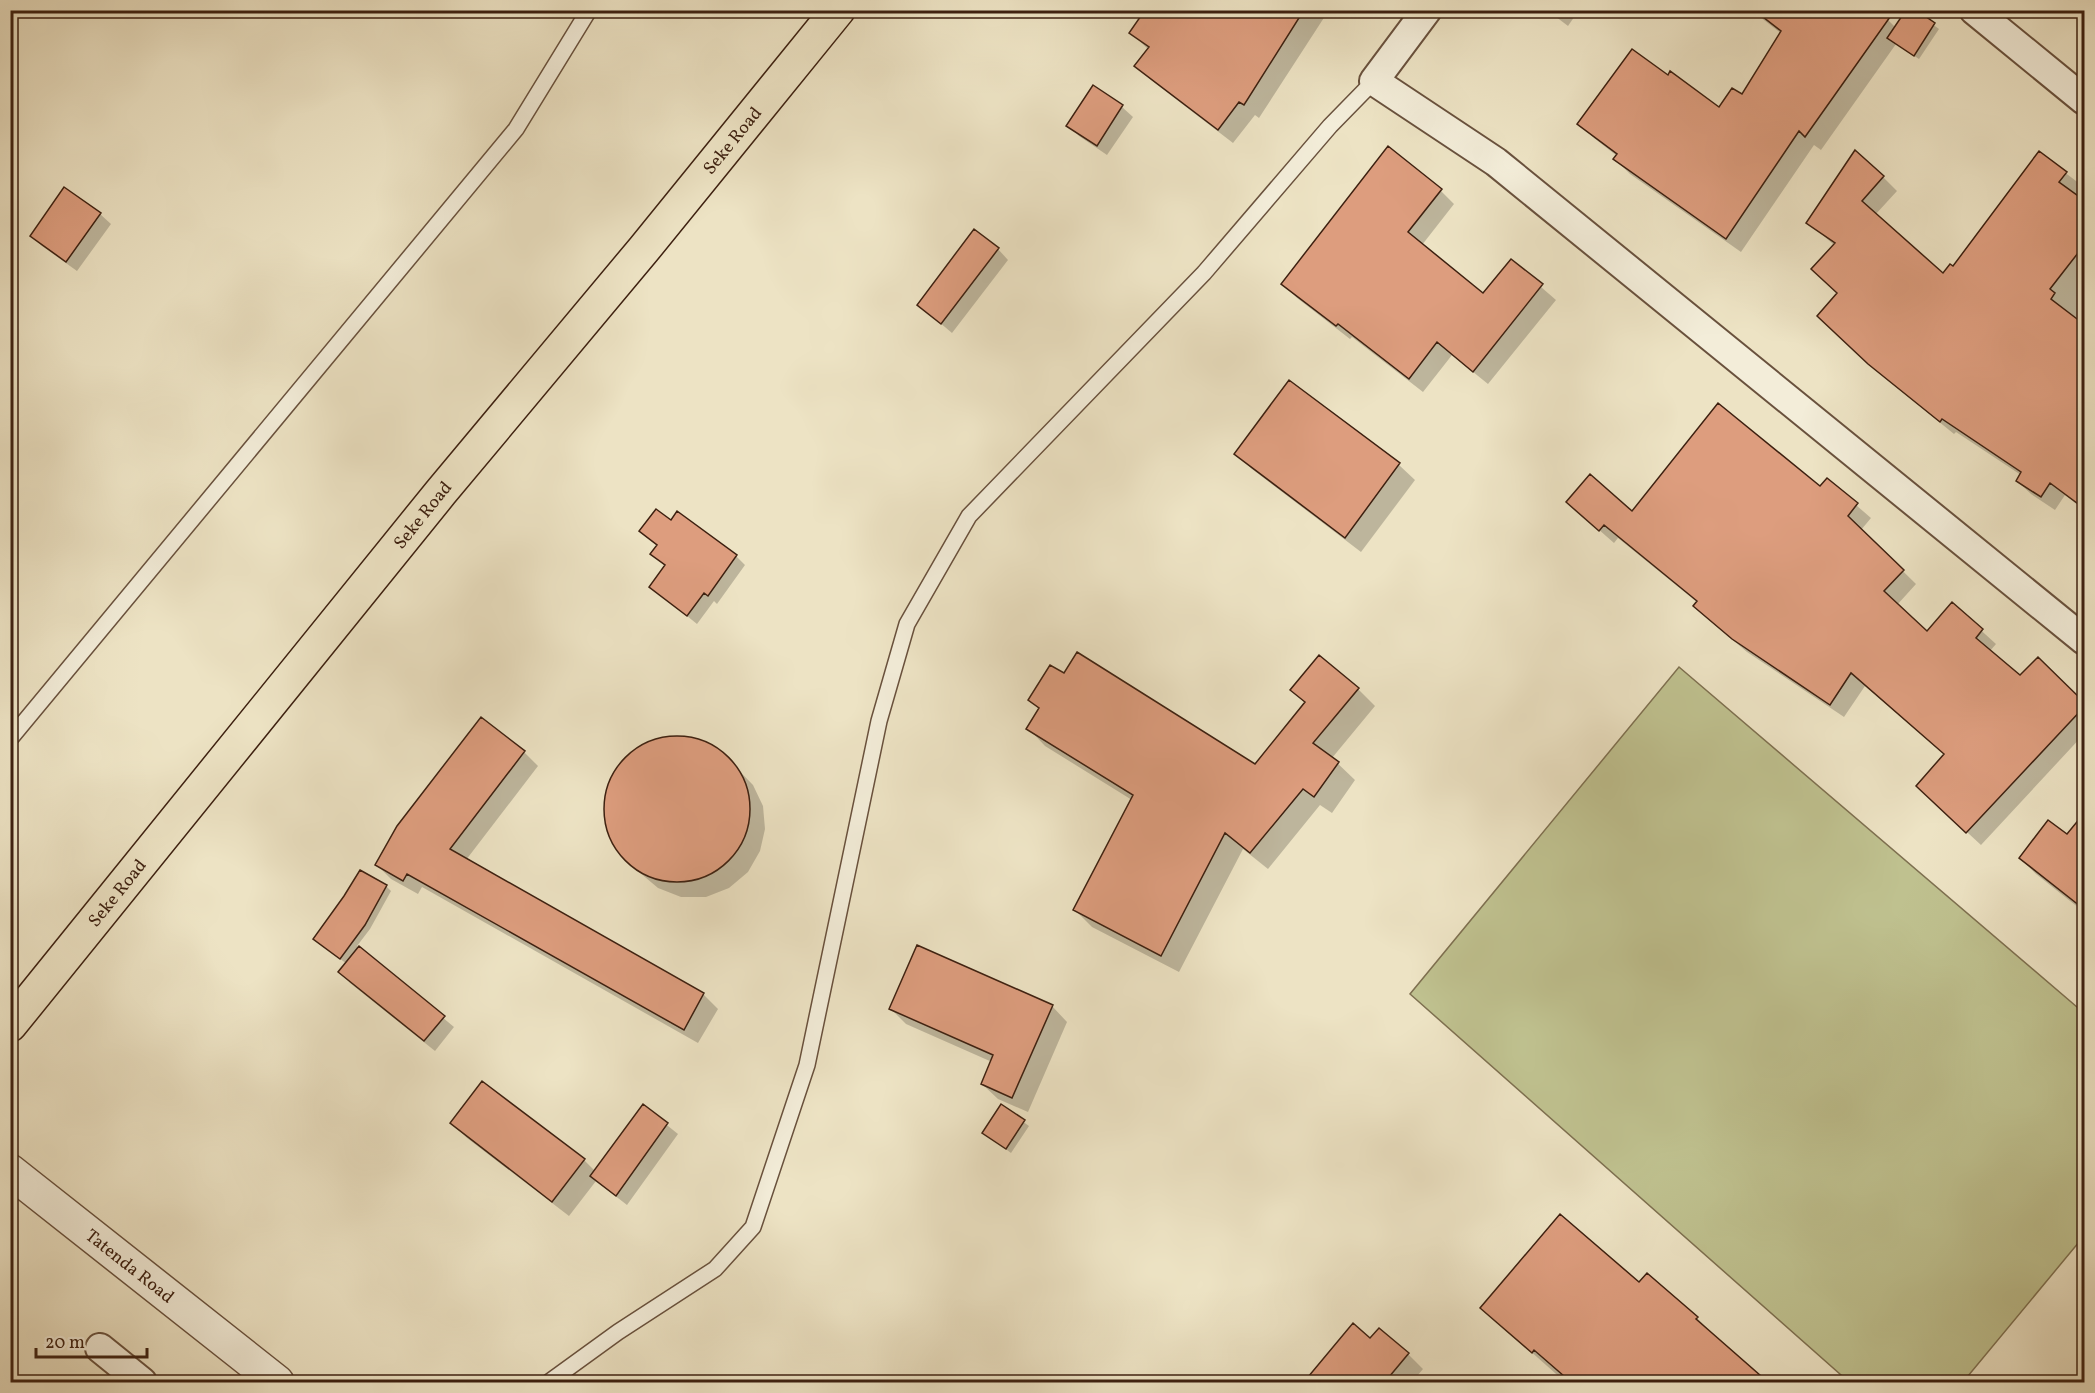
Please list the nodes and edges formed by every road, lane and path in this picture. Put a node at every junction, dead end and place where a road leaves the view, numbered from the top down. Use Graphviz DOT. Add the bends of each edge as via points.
graph roads {
  1 [pos="589,10"];
  2 [pos="838,10"];
  3 [pos="1427,10"];
  4 [pos="1974,10"];
  5 [pos="1374,81"];
  6 [pos="2085,100"];
  7 [pos="2085,640"];
  8 [pos="10,739"];
  9 [pos="10,1025"];
  10 [pos="10,1171"];
  11 [pos="100,1348"];
  12 [pos="142,1383"];
  13 [pos="277,1383"];
  14 [pos="549,1383"];
  1 -- 8 [label="lane" via="516,129"];
  2 -- 9 [label="main road, Seke Road"];
  3 -- 5 [label="street"];
  4 -- 6 [label="street"];
  5 -- 7 [label="street" via="1496,162"];
  5 -- 14 [label="lane" via="1330,126 1204,273 969,516 907,624 879,721 807,1065 753,1227 715,1269"];
  10 -- 13 [label="street, Tatenda Road"];
  11 -- 12 [label="street"];
}
